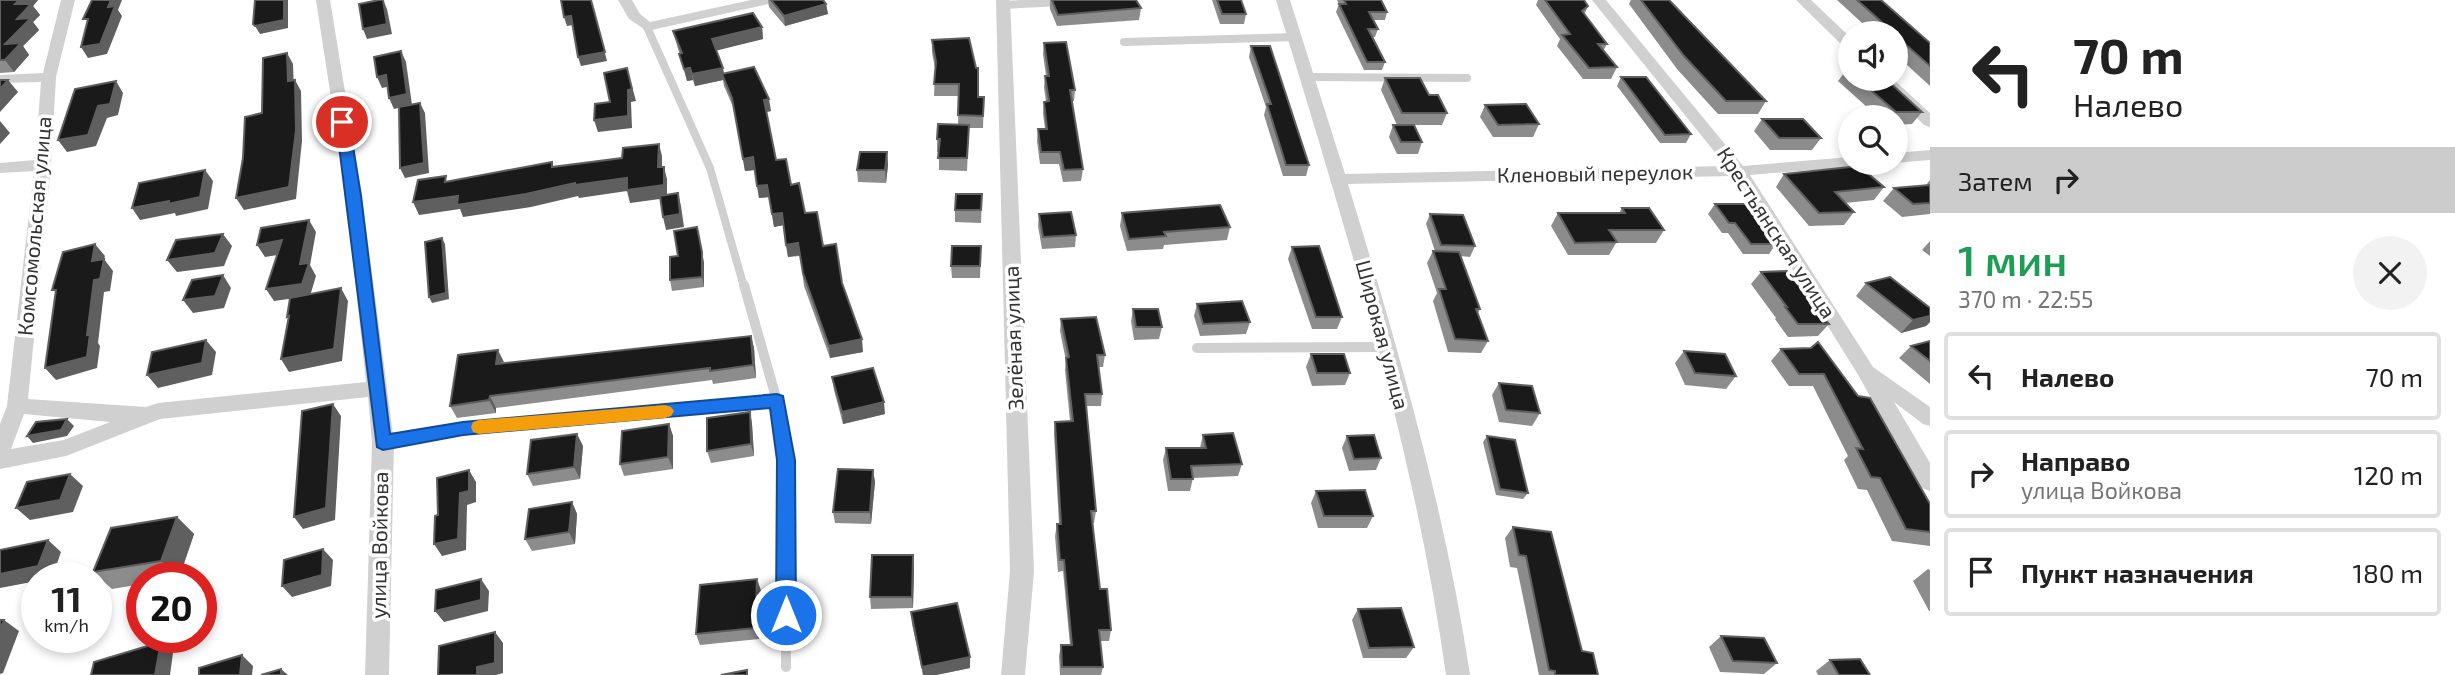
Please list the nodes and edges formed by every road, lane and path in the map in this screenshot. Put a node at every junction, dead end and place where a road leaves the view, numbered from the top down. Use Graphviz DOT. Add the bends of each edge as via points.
graph roads {
  1 [pos="68,0"];
  2 [pos="323,0"];
  3 [pos="625,0"];
  4 [pos="769,0"];
  5 [pos="1283,0"];
  6 [pos="1599,0"];
  7 [pos="1803,0"];
  8 [pos="1070,1"];
  9 [pos="1003,2"];
  10 [pos="647,27"];
  11 [pos="1838,34"];
  12 [pos="1294,37"];
  13 [pos="1124,42"];
  14 [pos="48,77"];
  15 [pos="1307,77"];
  16 [pos="1468,78"];
  17 [pos="0,79"];
  18 [pos="1898,91"];
  19 [pos="1930,122"];
  20 [pos="1930,155"];
  21 [pos="1908,157"];
  22 [pos="1838,163"];
  23 [pos="43,165"];
  24 [pos="0,168"];
  25 [pos="1739,171"];
  26 [pos="1339,179"];
  27 [pos="1386,347"];
  28 [pos="1197,348"];
  29 [pos="1864,368"];
  30 [pos="375,389"];
  31 [pos="777,401"];
  32 [pos="158,411"];
  33 [pos="10,417"];
  34 [pos="1930,418"];
  35 [pos="383,443"];
  36 [pos="0,451"];
  37 [pos="0,460"];
  38 [pos="1930,482"];
  39 [pos="786,667"];
  40 [pos="377,675"];
  41 [pos="1013,675"];
  42 [pos="1458,675"];
  1 -- 14 [label="street, Комсомольская улица"];
  2 -- 30 [label="street, улица Войкова" via="354,196"];
  3 -- 10 [label="street"];
  4 -- 10 [label="street"];
  5 -- 12 [label="street, Широкая улица"];
  6 -- 25 [label="street, Крестьянская улица"];
  7 -- 11 [label="street"];
  8 -- 9 [label="lane"];
  9 -- 41 [label="street, Зелёная улица" via="1022,571"];
  10 -- 31 [label="lane" via="710,168"];
  12 -- 13 [label="lane"];
  12 -- 15 [label="street, Широкая улица"];
  14 -- 17 [label="street"];
  14 -- 23 [label="street, Комсомольская улица"];
  15 -- 16 [label="lane"];
  15 -- 26 [label="street, Широкая улица"];
  18 -- 19 [label="street"];
  20 -- 21 [label="street"];
  22 -- 25 [label="street, Кленовый переулок"];
  23 -- 24 [label="street"];
  23 -- 33 [label="street, Комсомольская улица"];
  25 -- 26 [label="street, Кленовый переулок"];
  25 -- 29 [label="street, Крестьянская улица"];
  26 -- 27 [label="street, Широкая улица"];
  27 -- 28 [label="lane"];
  27 -- 42 [label="street, Широкая улица" via="1430,516"];
  29 -- 34 [label="street"];
  29 -- 38 [label="street, Крестьянская улица"];
  30 -- 32 [label="street"];
  30 -- 35 [label="street, улица Войкова"];
  31 -- 35 [label="lane" via="463,429"];
  31 -- 39 [label="lane" via="786,460"];
  32 -- 33 [label="street" via="118,415 92,410"];
  32 -- 37 [label="street" via="66,448"];
  33 -- 36 [label="street, Комсомольская улица"];
  35 -- 40 [label="street, улица Войкова"];
}
